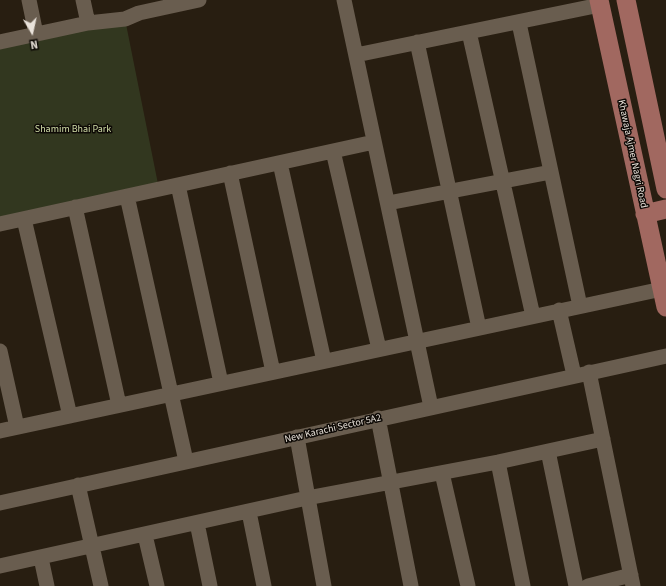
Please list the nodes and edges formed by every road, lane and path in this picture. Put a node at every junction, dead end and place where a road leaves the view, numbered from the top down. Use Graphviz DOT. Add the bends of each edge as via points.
graph roads {
  1 [pos="29,0"];
  2 [pos="83,0"];
  3 [pos="344,0"];
  4 [pos="626,0"];
  5 [pos="193,1"];
  6 [pos="599,3"];
  7 [pos="138,6"];
  8 [pos="88,23"];
  9 [pos="519,23"];
  10 [pos="469,32"];
  11 [pos="36,34"];
  12 [pos="0,42"];
  13 [pos="417,42"];
  14 [pos="356,55"];
  15 [pos="374,142"];
  16 [pos="333,151"];
  17 [pos="662,156"];
  18 [pos="280,163"];
  19 [pos="551,172"];
  20 [pos="230,173"];
  21 [pos="502,182"];
  22 [pos="178,185"];
  23 [pos="666,189"];
  24 [pos="449,192"];
  25 [pos="127,196"];
  26 [pos="388,204"];
  27 [pos="75,208"];
  28 [pos="666,209"];
  29 [pos="645,214"];
  30 [pos="24,219"];
  31 [pos="0,224"];
  32 [pos="664,298"];
  33 [pos="580,306"];
  34 [pos="559,310"];
  35 [pos="533,316"];
  36 [pos="479,328"];
  37 [pos="417,341"];
  38 [pos="379,349"];
  39 [pos="0,352"];
  40 [pos="666,356"];
  41 [pos="324,361"];
  42 [pos="272,372"];
  43 [pos="581,373"];
  44 [pos="220,383"];
  45 [pos="171,394"];
  46 [pos="120,405"];
  47 [pos="431,406"];
  48 [pos="70,416"];
  49 [pos="378,418"];
  50 [pos="18,427"];
  51 [pos="0,431"];
  52 [pos="297,437"];
  53 [pos="603,439"];
  54 [pos="548,452"];
  55 [pos="186,461"];
  56 [pos="498,462"];
  57 [pos="442,473"];
  58 [pos="390,483"];
  59 [pos="78,485"];
  60 [pos="307,498"];
  61 [pos="0,503"];
  62 [pos="248,512"];
  63 [pos="197,523"];
  64 [pos="145,535"];
  65 [pos="92,547"];
  66 [pos="41,558"];
  67 [pos="0,566"];
  68 [pos="632,581"];
  69 [pos="47,586"];
  70 [pos="101,586"];
  71 [pos="157,586"];
  72 [pos="210,586"];
  73 [pos="264,586"];
  74 [pos="324,586"];
  75 [pos="411,586"];
  76 [pos="468,586"];
  77 [pos="523,586"];
  78 [pos="576,586"];
  79 [pos="588,586"];
  1 -- 11 [label="street"];
  2 -- 8 [label="street"];
  3 -- 14 [label="street"];
  4 -- 17 [label="main road"];
  5 -- 7 [label="street"];
  6 -- 9 [label="street"];
  6 -- 29 [label="main road, Khawaja Ajmer Nagri Road"];
  7 -- 8 [label="street" via="125,19"];
  8 -- 11 [label="street"];
  9 -- 10 [label="street"];
  9 -- 19 [label="street"];
  10 -- 13 [label="street"];
  10 -- 21 [label="street"];
  11 -- 12 [label="street"];
  13 -- 14 [label="street"];
  13 -- 24 [label="street"];
  14 -- 15 [label="street"];
  15 -- 16 [label="street"];
  15 -- 26 [label="street"];
  16 -- 18 [label="street"];
  16 -- 38 [label="street"];
  17 -- 23 [label="main road"];
  18 -- 20 [label="street"];
  18 -- 41 [label="street"];
  19 -- 21 [label="street"];
  19 -- 33 [label="street"];
  20 -- 22 [label="street"];
  20 -- 42 [label="street"];
  21 -- 24 [label="street"];
  21 -- 35 [label="street"];
  22 -- 25 [label="street"];
  22 -- 44 [label="street"];
  24 -- 26 [label="street"];
  24 -- 36 [label="street"];
  25 -- 27 [label="street"];
  25 -- 45 [label="street"];
  26 -- 37 [label="street"];
  27 -- 30 [label="street"];
  27 -- 46 [label="street"];
  28 -- 29 [label="main road"];
  29 -- 32 [label="main road, Khawaja Ajmer Nagri Road"];
  30 -- 31 [label="street"];
  30 -- 48 [label="street"];
  32 -- 33 [label="street"];
  33 -- 34 [label="street"];
  34 -- 35 [label="street"];
  34 -- 43 [label="street"];
  35 -- 36 [label="street"];
  36 -- 37 [label="street"];
  37 -- 38 [label="street"];
  37 -- 47 [label="street"];
  38 -- 41 [label="street"];
  39 -- 50 [label="street"];
  40 -- 43 [label="street, New Karachi Sector 5A2"];
  41 -- 42 [label="street"];
  42 -- 44 [label="street"];
  43 -- 47 [label="street, New Karachi Sector 5A2"];
  43 -- 53 [label="street"];
  44 -- 45 [label="street"];
  45 -- 46 [label="street"];
  45 -- 55 [label="street"];
  46 -- 48 [label="street"];
  47 -- 49 [label="street, New Karachi Sector 5A2"];
  48 -- 50 [label="street"];
  49 -- 52 [label="street, New Karachi Sector 5A2"];
  49 -- 58 [label="street"];
  50 -- 51 [label="street"];
  52 -- 55 [label="street, New Karachi Sector 5A2"];
  52 -- 60 [label="street"];
  53 -- 54 [label="street"];
  53 -- 68 [label="street"];
  54 -- 56 [label="street"];
  54 -- 78 [label="street"];
  55 -- 59 [label="street, New Karachi Sector 5A2"];
  56 -- 57 [label="street"];
  56 -- 77 [label="street"];
  57 -- 58 [label="street"];
  57 -- 76 [label="street"];
  58 -- 60 [label="street"];
  58 -- 75 [label="street"];
  59 -- 61 [label="street, New Karachi Sector 5A2"];
  59 -- 65 [label="street"];
  60 -- 62 [label="street"];
  60 -- 74 [label="street"];
  62 -- 63 [label="street"];
  62 -- 73 [label="street"];
  63 -- 64 [label="street"];
  63 -- 72 [label="street"];
  64 -- 65 [label="street"];
  64 -- 71 [label="street"];
  65 -- 66 [label="street"];
  65 -- 70 [label="street"];
  66 -- 67 [label="street"];
  66 -- 69 [label="street"];
  68 -- 79 [label="street"];
}
